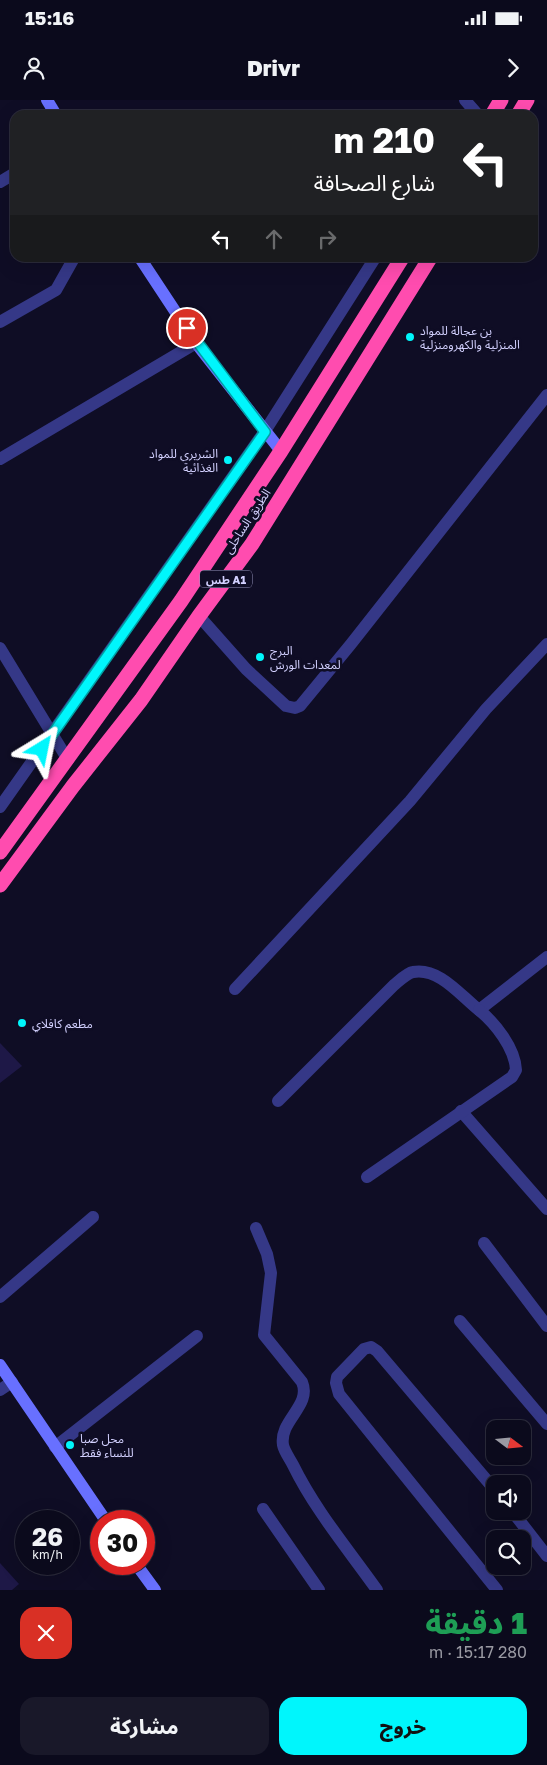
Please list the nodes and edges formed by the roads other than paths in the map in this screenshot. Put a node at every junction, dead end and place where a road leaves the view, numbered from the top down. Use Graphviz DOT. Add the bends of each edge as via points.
graph roads {
  1 [pos="72,262"];
  2 [pos="143,262"];
  3 [pos="372,262"];
  4 [pos="399,262"];
  5 [pos="428,262"];
  6 [pos="0,322"];
  7 [pos="196,342"];
  8 [pos="547,395"];
  9 [pos="265,432"];
  10 [pos="281,451"];
  11 [pos="0,459"];
  12 [pos="199,616"];
  13 [pos="547,644"];
  14 [pos="0,648"];
  15 [pos="52,734"];
  16 [pos="68,760"];
  17 [pos="0,807"];
  18 [pos="0,852"];
  19 [pos="0,886"];
  20 [pos="547,957"];
  21 [pos="236,989"];
  22 [pos="479,1010"];
  23 [pos="278,1101"];
  24 [pos="461,1111"];
  25 [pos="367,1177"];
  26 [pos="547,1208"];
  27 [pos="93,1218"];
  28 [pos="256,1228"];
  29 [pos="484,1243"];
  30 [pos="0,1297"];
  31 [pos="460,1321"];
  32 [pos="547,1326"];
  33 [pos="198,1336"];
  34 [pos="0,1365"];
  35 [pos="12,1382"];
  36 [pos="0,1390"];
  37 [pos="547,1424"];
  38 [pos="55,1447"];
  39 [pos="486,1479"];
  40 [pos="263,1509"];
  41 [pos="98,1510"];
  42 [pos="519,1520"];
  43 [pos="547,1556"];
  44 [pos="144,1575"];
  45 [pos="155,1590"];
  46 [pos="319,1590"];
  47 [pos="376,1590"];
  48 [pos="497,1590"];
  1 -- 6 [label="street" via="56,290"];
  2 -- 7 [label="street"];
  3 -- 9 [label="street"];
  4 -- 10 [label="highway, الطريق الساحلى / طس A1"];
  5 -- 12 [label="highway, الطريق الساحلى / طس A1" via="252,544"];
  7 -- 9 [label="street"];
  7 -- 11 [label="street"];
  8 -- 12 [label="street" via="300,706 286,706 246,669"];
  9 -- 10 [label="street"];
  9 -- 15 [label="street"];
  10 -- 16 [label="highway, الطريق الساحلى / طس A1" via="181,601"];
  12 -- 19 [label="highway, الطريق الساحلى / طس A1" via="141,700"];
  13 -- 21 [label="street" via="486,708 410,801"];
  14 -- 15 [label="street"];
  15 -- 16 [label="street"];
  15 -- 17 [label="street"];
  16 -- 18 [label="highway, الطريق الساحلى / طس A1"];
  20 -- 22 [label="street"];
  22 -- 23 [label="street" via="447,982 429,973 412,972 394,985"];
  22 -- 24 [label="street" via="500,1034 513,1057 516,1070 512,1077"];
  24 -- 25 [label="street"];
  24 -- 26 [label="street"];
  27 -- 30 [label="street"];
  28 -- 47 [label="street" via="271,1273 264,1335 304,1388 305,1395 283,1432 283,1446 305,1490"];
  29 -- 32 [label="street"];
  31 -- 37 [label="street"];
  33 -- 38 [label="street"];
  34 -- 35 [label="street"];
  35 -- 36 [label="street"];
  35 -- 38 [label="street"];
  38 -- 41 [label="street"];
  39 -- 48 [label="street" via="378,1350 364,1349 337,1377 339,1394"];
  40 -- 46 [label="street"];
  42 -- 43 [label="street"];
  44 -- 45 [label="street"];
}
